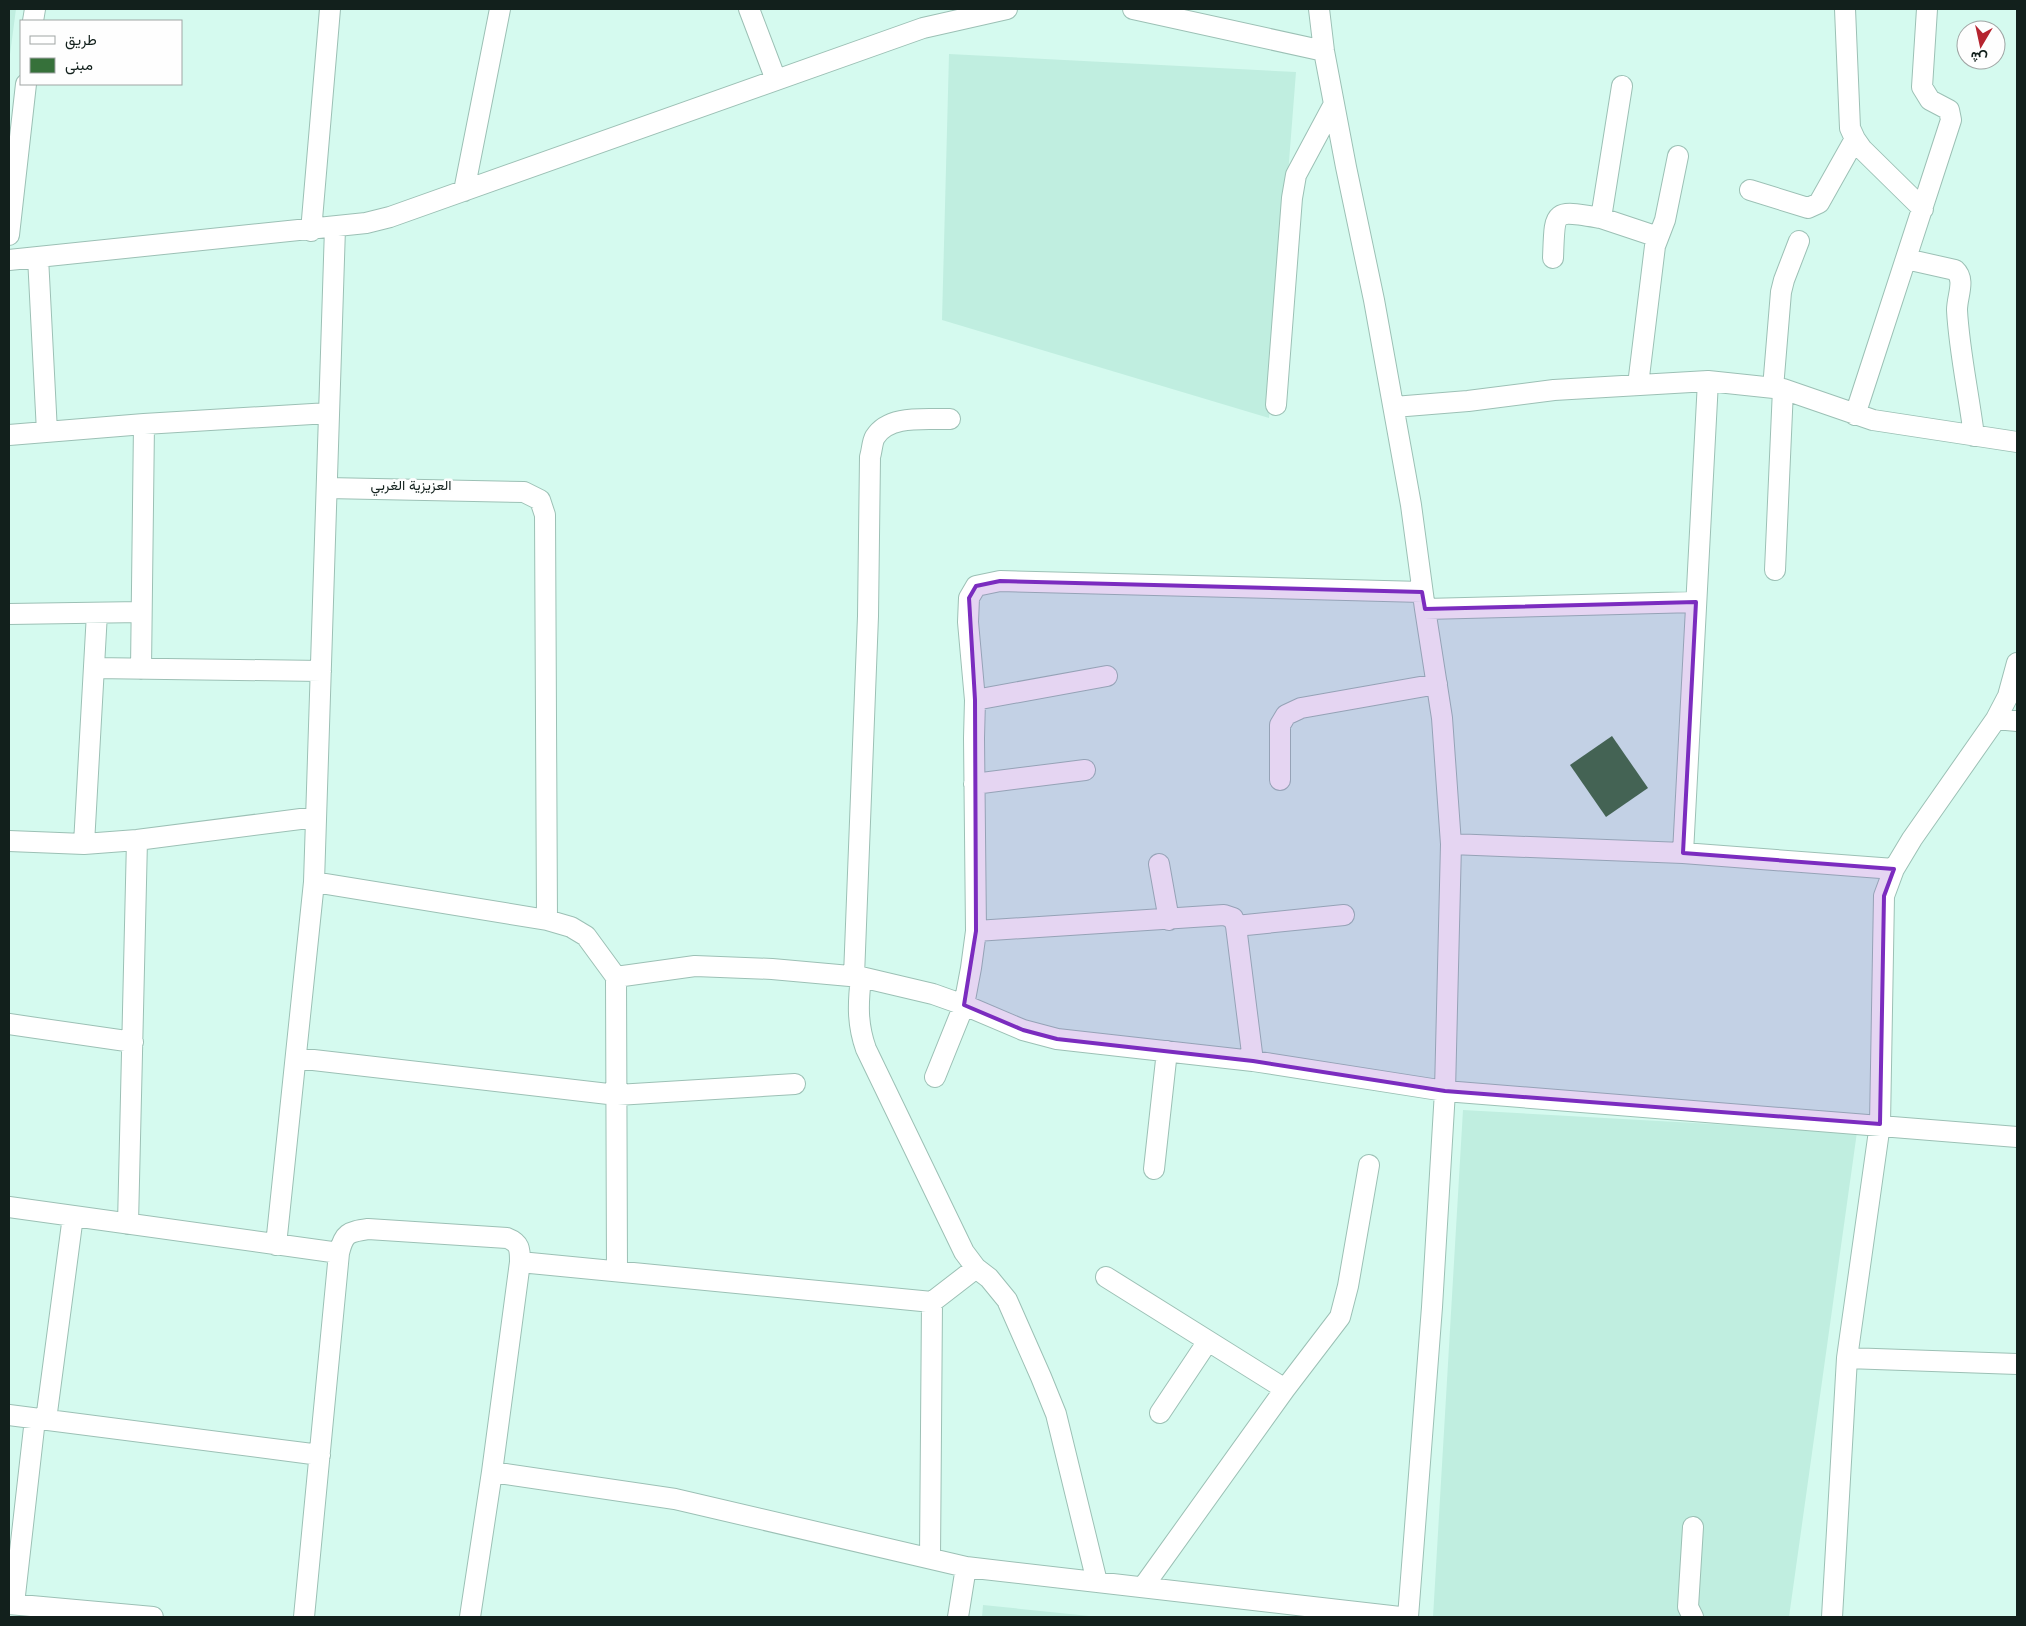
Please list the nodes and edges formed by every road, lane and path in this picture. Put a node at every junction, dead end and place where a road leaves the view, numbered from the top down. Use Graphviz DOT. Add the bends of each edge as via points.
graph roads {
  1 [pos="330,9"];
  2 [pos="500,9"];
  3 [pos="749,9"];
  4 [pos="1007,9"];
  5 [pos="1133,9"];
  6 [pos="1319,9"];
  7 [pos="1845,9"];
  8 [pos="1927,9"];
  9 [pos="1324,51"];
  10 [pos="776,80"];
  11 [pos="26,85"];
  12 [pos="1622,86"];
  13 [pos="1334,104"];
  14 [pos="1855,139"];
  15 [pos="1678,156"];
  16 [pos="1750,190"];
  17 [pos="464,191"];
  18 [pos="1922,208"];
  19 [pos="1601,218"];
  20 [pos="335,228"];
  21 [pos="310,231"];
  22 [pos="9,235"];
  23 [pos="1658,237"];
  24 [pos="1799,241"];
  25 [pos="38,258"];
  26 [pos="1553,258"];
  27 [pos="1906,259"];
  28 [pos="9,260"];
  29 [pos="1708,380"];
  30 [pos="1638,384"];
  31 [pos="1778,388"];
  32 [pos="1276,405"];
  33 [pos="1394,407"];
  34 [pos="329,413"];
  35 [pos="1855,415"];
  36 [pos="950,419"];
  37 [pos="144,424"];
  38 [pos="47,432"];
  39 [pos="9,435"];
  40 [pos="1974,436"];
  41 [pos="2017,442"];
  42 [pos="326,488"];
  43 [pos="1775,570"];
  44 [pos="1424,600"];
  45 [pos="1696,602"];
  46 [pos="141,612"];
  47 [pos="97,613"];
  48 [pos="9,614"];
  49 [pos="2017,663"];
  50 [pos="94,668"];
  51 [pos="141,669"];
  52 [pos="321,670"];
  53 [pos="1107,676"];
  54 [pos="1437,684"];
  55 [pos="975,700"];
  56 [pos="1996,719"];
  57 [pos="2017,721"];
  58 [pos="1085,770"];
  59 [pos="1280,780"];
  60 [pos="974,784"];
  61 [pos="316,817"];
  62 [pos="137,840"];
  63 [pos="9,841"];
  64 [pos="84,844"];
  65 [pos="1451,844"];
  66 [pos="1683,854"];
  67 [pos="1159,864"];
  68 [pos="1894,869"];
  69 [pos="314,882"];
  70 [pos="1344,915"];
  71 [pos="546,920"];
  72 [pos="1169,920"];
  73 [pos="1236,926"];
  74 [pos="976,931"];
  75 [pos="857,976"];
  76 [pos="616,977"];
  77 [pos="964,1005"];
  78 [pos="9,1024"];
  79 [pos="133,1042"];
  80 [pos="1167,1051"];
  81 [pos="296,1058"];
  82 [pos="1254,1061"];
  83 [pos="935,1077"];
  84 [pos="795,1084"];
  85 [pos="1445,1091"];
  86 [pos="617,1095"];
  87 [pos="1880,1124"];
  88 [pos="2017,1137"];
  89 [pos="1369,1165"];
  90 [pos="1154,1169"];
  91 [pos="9,1207"];
  92 [pos="74,1216"];
  93 [pos="128,1224"];
  94 [pos="276,1245"];
  95 [pos="339,1254"];
  96 [pos="520,1262"];
  97 [pos="976,1268"];
  98 [pos="617,1271"];
  99 [pos="1106,1277"];
  100 [pos="932,1302"];
  101 [pos="1208,1341"];
  102 [pos="1847,1358"];
  103 [pos="2017,1364"];
  104 [pos="1285,1389"];
  105 [pos="1160,1413"];
  106 [pos="9,1415"];
  107 [pos="41,1419"];
  108 [pos="320,1455"];
  109 [pos="492,1472"];
  110 [pos="1693,1527"];
  111 [pos="930,1558"];
  112 [pos="966,1567"];
  113 [pos="1098,1582"];
  114 [pos="1143,1588"];
  115 [pos="11,1604"];
  116 [pos="1303,1612"];
  117 [pos="152,1617"];
  118 [pos="304,1617"];
  119 [pos="470,1617"];
  120 [pos="958,1617"];
  121 [pos="1400,1617"];
  122 [pos="1408,1617"];
  123 [pos="1692,1617"];
  124 [pos="1832,1617"];
  1 -- 21 [label="street"];
  2 -- 17 [label="street"];
  3 -- 10 [label="street"];
  4 -- 10 [label="street" via="923,28"];
  5 -- 9 [label="street"];
  6 -- 9 [label="street"];
  7 -- 14 [label="street" via="1850,128"];
  8 -- 18 [label="street" via="1922,87 1930,100 1949,110 1951,120"];
  9 -- 13 [label="street"];
  10 -- 17 [label="street"];
  11 -- 22 [label="street"];
  12 -- 19 [label="street"];
  13 -- 32 [label="street" via="1296,175"];
  13 -- 33 [label="street"];
  14 -- 16 [label="street" via="1815,206 1808,208"];
  14 -- 18 [label="street"];
  15 -- 23 [label="street" via="1665,220"];
  17 -- 20 [label="street" via="390,217"];
  18 -- 27 [label="street"];
  19 -- 23 [label="street"];
  19 -- 26 [label="street" via="1567,213 1560,216 1555,222"];
  20 -- 21 [label="street"];
  20 -- 34 [label="street"];
  21 -- 25 [label="street"];
  23 -- 30 [label="street"];
  24 -- 31 [label="street" via="1781,292"];
  25 -- 28 [label="street"];
  25 -- 38 [label="street"];
  27 -- 35 [label="street"];
  27 -- 40 [label="street" via="1959,274 1957,308"];
  29 -- 30 [label="street"];
  29 -- 31 [label="street"];
  29 -- 45 [label="street"];
  30 -- 33 [label="street"];
  31 -- 35 [label="street"];
  31 -- 43 [label="street"];
  33 -- 44 [label="street"];
  34 -- 37 [label="street"];
  34 -- 42 [label="street"];
  35 -- 40 [label="street"];
  36 -- 75 [label="street" via="898,422 884,426 874,439 870,457"];
  37 -- 38 [label="street"];
  37 -- 46 [label="street"];
  38 -- 39 [label="street"];
  40 -- 41 [label="street"];
  42 -- 52 [label="street"];
  42 -- 71 [label="street" via="524,492 540,500 545,515"];
  44 -- 45 [label="street"];
  44 -- 54 [label="street"];
  44 -- 55 [label="street" via="992,582 976,586 969,598"];
  45 -- 66 [label="street"];
  46 -- 47 [label="street"];
  46 -- 51 [label="street"];
  47 -- 48 [label="street"];
  47 -- 50 [label="street"];
  49 -- 56 [label="street" via="2008,696"];
  50 -- 51 [label="street"];
  50 -- 64 [label="street"];
  51 -- 52 [label="street"];
  52 -- 61 [label="street"];
  53 -- 55 [label="street"];
  54 -- 59 [label="street" via="1301,708 1286,714 1280,725"];
  54 -- 65 [label="street"];
  55 -- 60 [label="street"];
  56 -- 57 [label="street"];
  56 -- 68 [label="street"];
  58 -- 60 [label="street"];
  60 -- 74 [label="street"];
  61 -- 62 [label="street"];
  61 -- 69 [label="street"];
  62 -- 64 [label="street"];
  62 -- 79 [label="street"];
  63 -- 64 [label="street"];
  65 -- 66 [label="street"];
  65 -- 85 [label="street"];
  66 -- 68 [label="street"];
  67 -- 72 [label="street"];
  68 -- 87 [label="street" via="1884,896"];
  69 -- 71 [label="street"];
  69 -- 81 [label="street"];
  70 -- 73 [label="street"];
  71 -- 76 [label="street" via="571,927 586,936"];
  72 -- 73 [label="street" via="1224,915 1233,918"];
  72 -- 74 [label="street"];
  73 -- 82 [label="street"];
  74 -- 77 [label="street"];
  75 -- 76 [label="street" via="695,966"];
  75 -- 77 [label="street" via="933,994"];
  75 -- 97 [label="street" via="857,1011 866,1049 964,1252"];
  76 -- 86 [label="street"];
  77 -- 80 [label="street" via="1023,1030 1057,1039"];
  77 -- 83 [label="street"];
  78 -- 79 [label="street"];
  79 -- 93 [label="street"];
  80 -- 82 [label="street"];
  80 -- 90 [label="street"];
  81 -- 86 [label="street"];
  81 -- 94 [label="street"];
  82 -- 85 [label="street"];
  84 -- 86 [label="street"];
  85 -- 87 [label="street"];
  85 -- 122 [label="street"];
  86 -- 98 [label="street"];
  87 -- 88 [label="street"];
  87 -- 102 [label="street"];
  89 -- 104 [label="street" via="1340,1317"];
  91 -- 92 [label="street"];
  92 -- 93 [label="street"];
  92 -- 107 [label="street"];
  93 -- 94 [label="street"];
  94 -- 95 [label="street"];
  95 -- 96 [label="street" via="347,1234 368,1229 507,1238 520,1247"];
  95 -- 108 [label="street"];
  96 -- 98 [label="street"];
  96 -- 109 [label="street"];
  97 -- 100 [label="street"];
  97 -- 113 [label="street" via="1007,1300 1056,1414"];
  98 -- 100 [label="street"];
  99 -- 101 [label="street"];
  100 -- 111 [label="street"];
  101 -- 104 [label="street"];
  101 -- 105 [label="street"];
  102 -- 103 [label="street"];
  102 -- 124 [label="street"];
  104 -- 114 [label="street"];
  106 -- 107 [label="street"];
  107 -- 108 [label="street"];
  107 -- 115 [label="street"];
  108 -- 118 [label="street"];
  109 -- 111 [label="street" via="675,1499"];
  109 -- 119 [label="street"];
  110 -- 123 [label="street" via="1688,1607"];
  111 -- 112 [label="street"];
  112 -- 113 [label="street"];
  112 -- 120 [label="street"];
  113 -- 114 [label="street"];
  114 -- 116 [label="street"];
  115 -- 117 [label="street"];
  116 -- 121 [label="street"];
}
